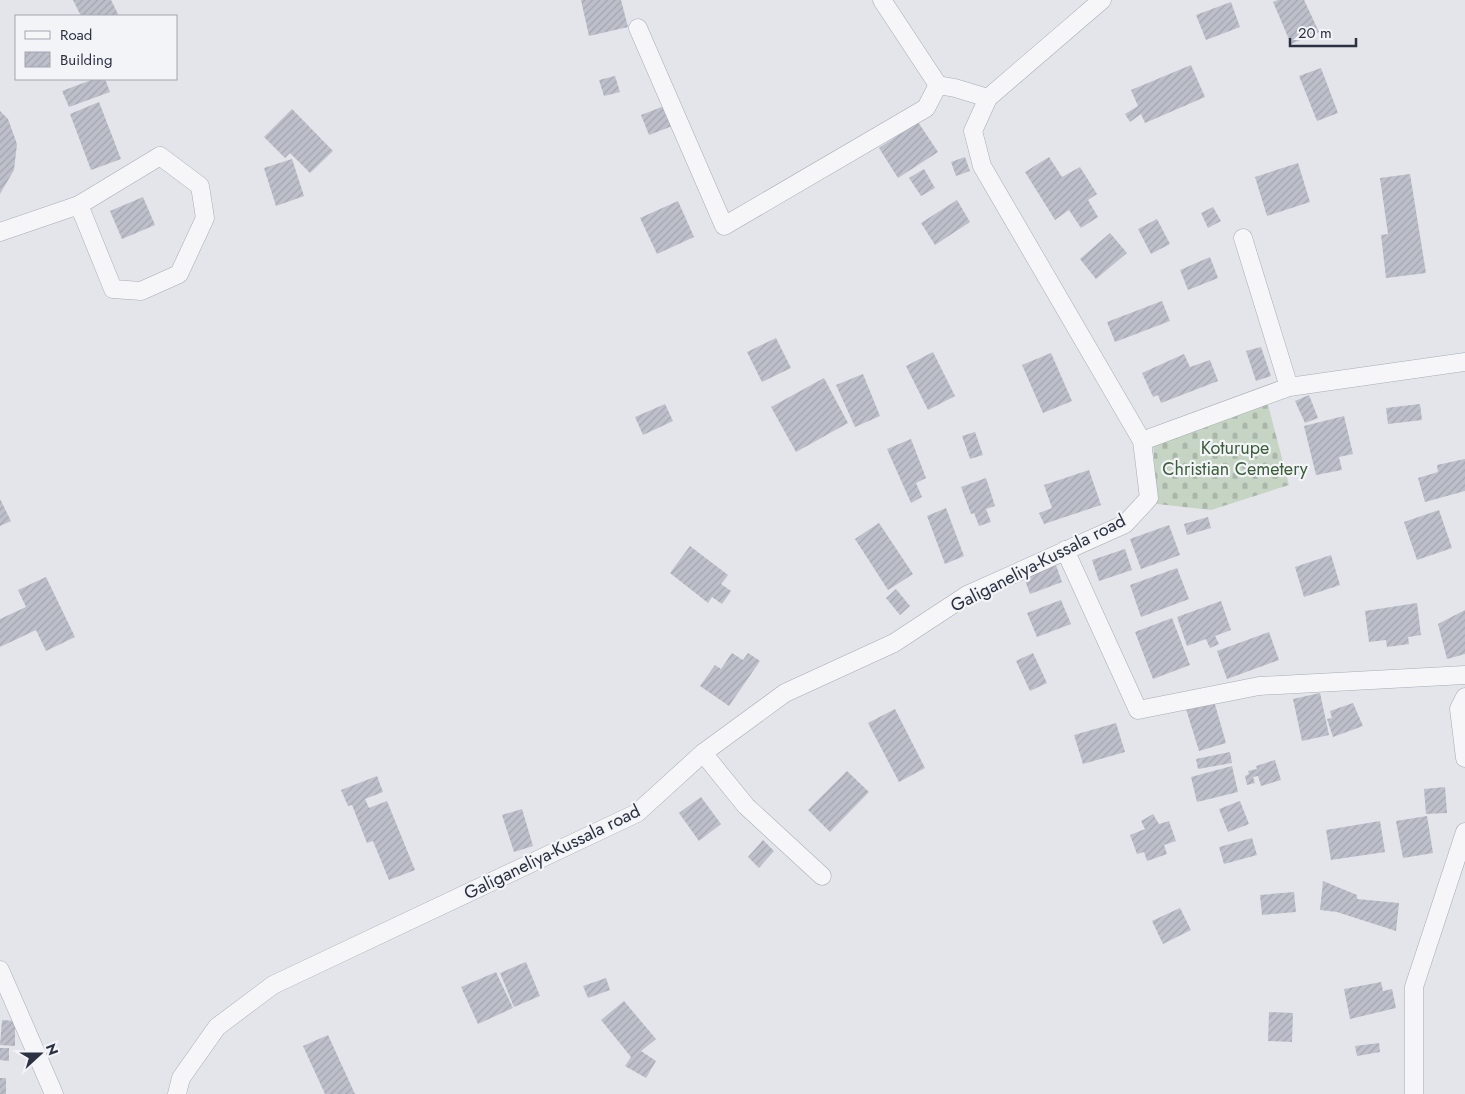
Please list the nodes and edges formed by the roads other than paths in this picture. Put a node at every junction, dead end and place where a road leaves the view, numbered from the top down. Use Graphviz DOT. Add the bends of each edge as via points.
graph roads {
  1 [pos="882,0"];
  2 [pos="1102,0"];
  3 [pos="638,28"];
  4 [pos="938,86"];
  5 [pos="988,98"];
  6 [pos="79,204"];
  7 [pos="0,232"];
  8 [pos="1243,238"];
  9 [pos="1465,362"];
  10 [pos="1289,387"];
  11 [pos="1142,441"];
  12 [pos="1065,550"];
  13 [pos="1465,675"];
  14 [pos="1465,697"];
  15 [pos="703,753"];
  16 [pos="1465,758"];
  17 [pos="1465,832"];
  18 [pos="822,876"];
  19 [pos="0,970"];
  20 [pos="54,1094"];
  21 [pos="177,1094"];
  22 [pos="1414,1094"];
  1 -- 4 [label="street"];
  2 -- 5 [label="street, Galiganeliya-Kussala road"];
  3 -- 4 [label="street" via="724,226 926,108"];
  4 -- 5 [label="street"];
  5 -- 11 [label="street, Galiganeliya-Kussala road" via="973,131 982,166"];
  6 -- 6 [label="street" via="113,289 141,291 179,274 206,218 200,186 160,156"];
  6 -- 7 [label="street"];
  8 -- 10 [label="street"];
  9 -- 10 [label="street"];
  10 -- 11 [label="street"];
  11 -- 12 [label="street, Galiganeliya-Kussala road" via="1149,498 1125,524"];
  12 -- 13 [label="street" via="1138,710 1259,686"];
  12 -- 15 [label="street, Galiganeliya-Kussala road" via="967,595 894,643 784,693"];
  14 -- 16 [label="street" via="1459,709"];
  15 -- 18 [label="street" via="746,806"];
  15 -- 21 [label="street, Galiganeliya-Kussala road" via="637,814 273,985 217,1026 181,1078"];
  17 -- 22 [label="street" via="1414,986"];
  19 -- 20 [label="street"];
}
